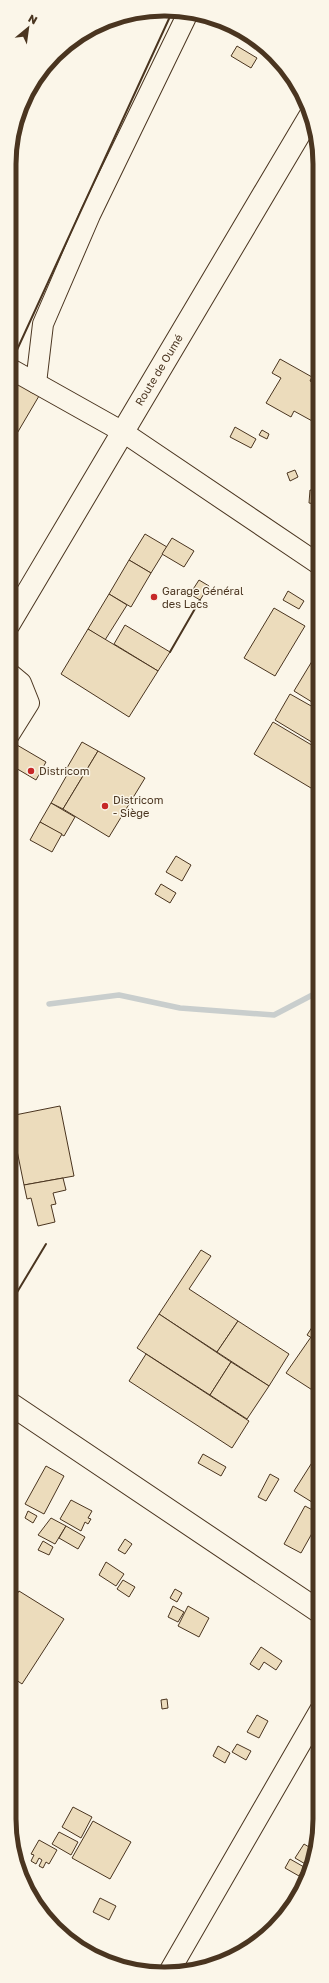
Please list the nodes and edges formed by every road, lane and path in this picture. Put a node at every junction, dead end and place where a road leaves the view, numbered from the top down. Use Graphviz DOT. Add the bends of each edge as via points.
graph roads {
  1 [pos="186,17"];
  2 [pos="307,122"];
  3 [pos="16,372"];
  4 [pos="36,383"];
  5 [pos="123,432"];
  6 [pos="313,560"];
  7 [pos="16,612"];
  8 [pos="16,679"];
  9 [pos="16,725"];
  10 [pos="16,1408"];
  11 [pos="313,1607"];
  12 [pos="313,1722"];
  13 [pos="172,1967"];
  1 -- 4 [label="street" via="90,215 43,324"];
  2 -- 5 [label="main road, Route de Oumé"];
  3 -- 4 [label="street"];
  4 -- 5 [label="street"];
  5 -- 6 [label="street"];
  5 -- 7 [label="main road, Route de Oumé"];
  8 -- 9 [label="street" via="21,683 29,704"];
  10 -- 11 [label="main road"];
  12 -- 13 [label="street"];
}
